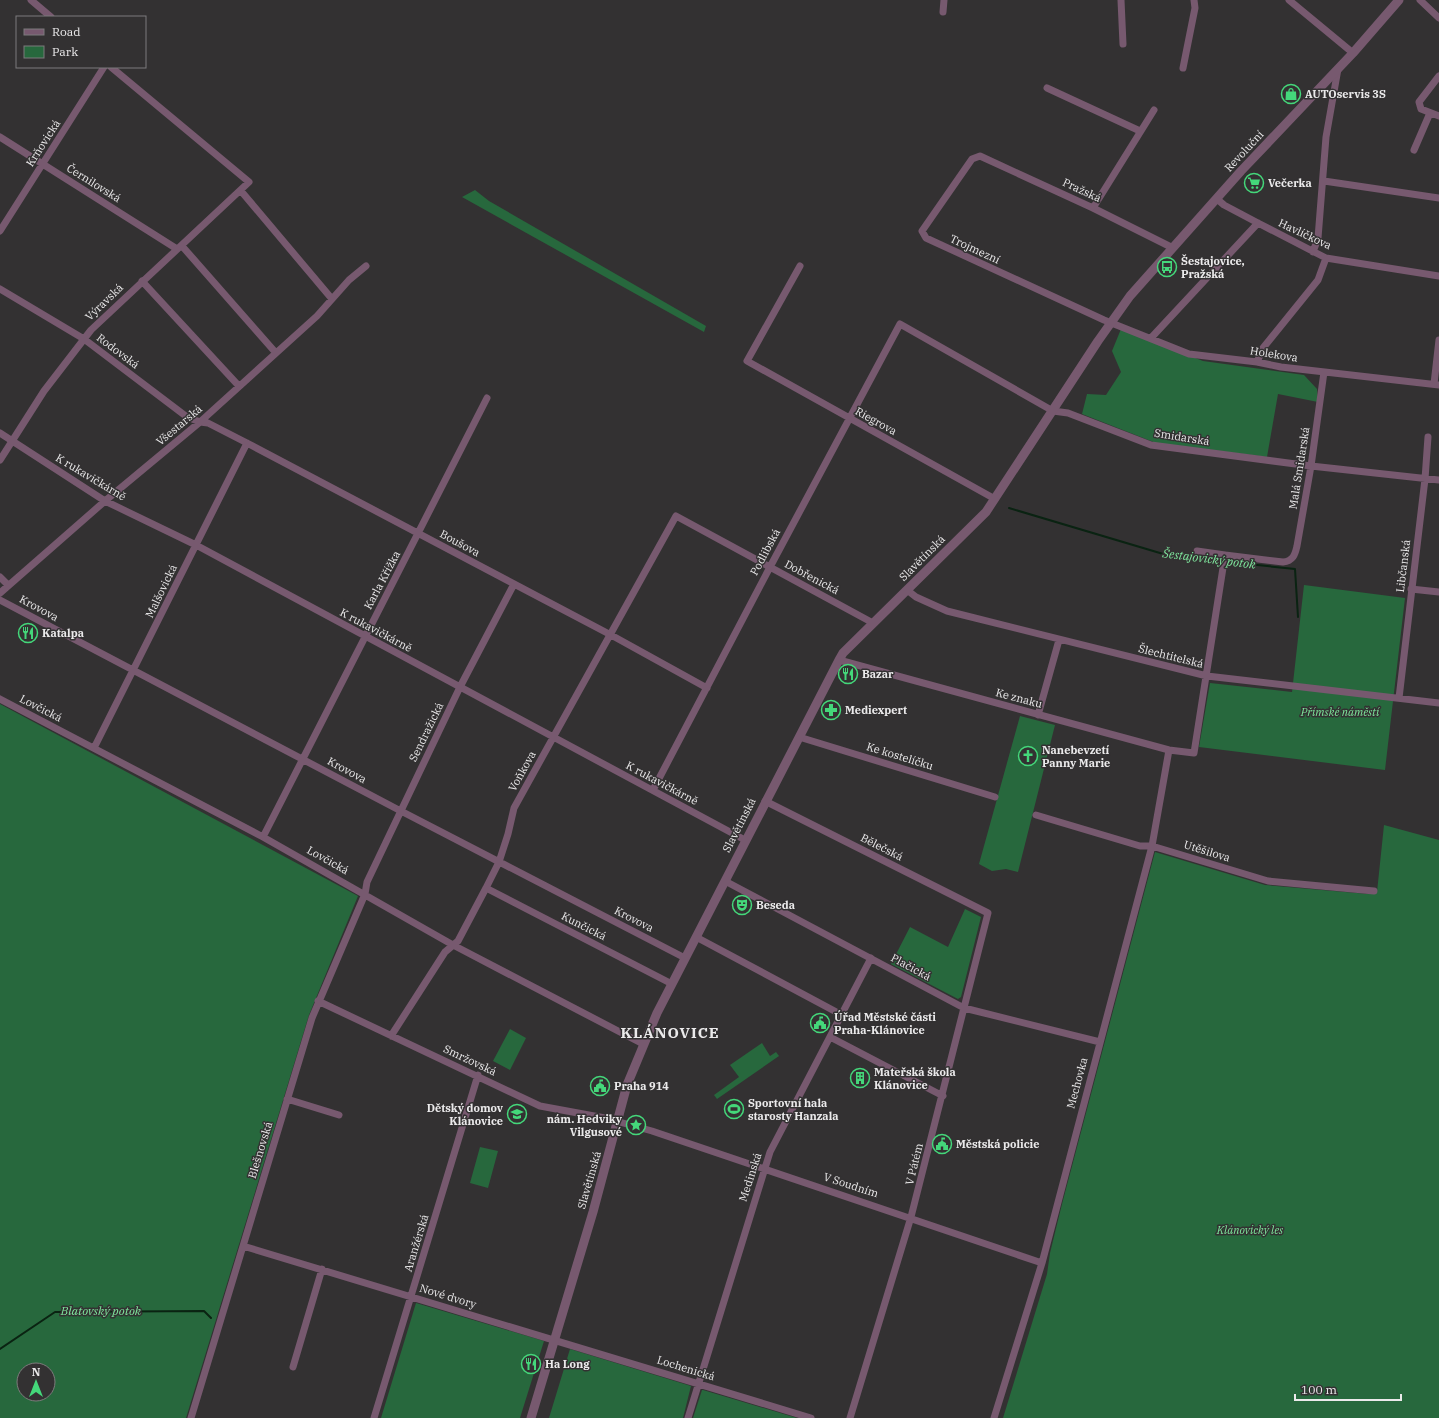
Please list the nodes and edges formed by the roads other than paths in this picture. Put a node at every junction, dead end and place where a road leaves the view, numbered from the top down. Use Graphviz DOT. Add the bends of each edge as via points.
graph roads {
  1 [pos="30,0"];
  2 [pos="944,0"];
  3 [pos="1121,0"];
  4 [pos="1194,0"];
  5 [pos="1289,0"];
  6 [pos="1400,0"];
  7 [pos="1420,0"];
  8 [pos="943,12"];
  9 [pos="50,16"];
  10 [pos="1439,18"];
  11 [pos="1123,44"];
  12 [pos="1352,53"];
  13 [pos="103,68"];
  14 [pos="112,68"];
  15 [pos="1183,68"];
  16 [pos="1338,68"];
  17 [pos="1439,76"];
  18 [pos="1047,88"];
  19 [pos="1154,110"];
  20 [pos="1430,113"];
  21 [pos="1439,116"];
  22 [pos="1140,131"];
  23 [pos="0,137"];
  24 [pos="1414,150"];
  25 [pos="980,156"];
  26 [pos="43,164"];
  27 [pos="1324,181"];
  28 [pos="241,191"];
  29 [pos="1439,198"];
  30 [pos="1217,199"];
  31 [pos="1094,208"];
  32 [pos="1258,223"];
  33 [pos="0,231"];
  34 [pos="179,247"];
  35 [pos="1173,248"];
  36 [pos="1313,252"];
  37 [pos="1326,258"];
  38 [pos="366,266"];
  39 [pos="800,266"];
  40 [pos="1439,276"];
  41 [pos="142,281"];
  42 [pos="0,288"];
  43 [pos="332,299"];
  44 [pos="1112,322"];
  45 [pos="900,324"];
  46 [pos="1151,338"];
  47 [pos="84,339"];
  48 [pos="1439,340"];
  49 [pos="276,353"];
  50 [pos="1257,362"];
  51 [pos="1324,372"];
  52 [pos="1437,384"];
  53 [pos="239,386"];
  54 [pos="487,398"];
  55 [pos="1053,411"];
  56 [pos="848,419"];
  57 [pos="200,422"];
  58 [pos="0,433"];
  59 [pos="1428,437"];
  60 [pos="11,441"];
  61 [pos="247,443"];
  62 [pos="0,460"];
  63 [pos="1311,466"];
  64 [pos="1425,479"];
  65 [pos="1439,480"];
  66 [pos="995,499"];
  67 [pos="105,501"];
  68 [pos="676,516"];
  69 [pos="419,533"];
  70 [pos="196,545"];
  71 [pos="1197,551"];
  72 [pos="1224,557"];
  73 [pos="770,567"];
  74 [pos="0,576"];
  75 [pos="514,584"];
  76 [pos="8,585"];
  77 [pos="1411,589"];
  78 [pos="907,590"];
  79 [pos="1439,592"];
  80 [pos="0,593"];
  81 [pos="0,600"];
  82 [pos="873,623"];
  83 [pos="611,635"];
  84 [pos="365,636"];
  85 [pos="1059,640"];
  86 [pos="838,660"];
  87 [pos="134,670"];
  88 [pos="1207,676"];
  89 [pos="460,687"];
  90 [pos="707,688"];
  91 [pos="1399,698"];
  92 [pos="0,699"];
  93 [pos="1439,703"];
  94 [pos="1038,715"];
  95 [pos="552,737"];
  96 [pos="799,737"];
  97 [pos="94,748"];
  98 [pos="1169,750"];
  99 [pos="303,759"];
  100 [pos="653,790"];
  101 [pos="995,797"];
  102 [pos="765,801"];
  103 [pos="400,811"];
  104 [pos="1036,815"];
  105 [pos="263,837"];
  106 [pos="745,840"];
  107 [pos="1152,846"];
  108 [pos="499,862"];
  109 [pos="724,881"];
  110 [pos="486,888"];
  111 [pos="1374,891"];
  112 [pos="365,894"];
  113 [pos="988,914"];
  114 [pos="696,937"];
  115 [pos="453,945"];
  116 [pos="685,958"];
  117 [pos="871,958"];
  118 [pos="672,984"];
  119 [pos="318,1001"];
  120 [pos="964,1008"];
  121 [pos="842,1014"];
  122 [pos="391,1036"];
  123 [pos="830,1037"];
  124 [pos="1100,1042"];
  125 [pos="643,1044"];
  126 [pos="478,1075"];
  127 [pos="943,1096"];
  128 [pos="287,1100"];
  129 [pos="339,1115"];
  130 [pos="618,1121"];
  131 [pos="652,1131"];
  132 [pos="764,1168"];
  133 [pos="912,1217"];
  134 [pos="243,1246"];
  135 [pos="1042,1263"];
  136 [pos="322,1269"];
  137 [pos="411,1296"];
  138 [pos="555,1340"];
  139 [pos="293,1367"];
  140 [pos="699,1383"];
  141 [pos="190,1418"];
  142 [pos="374,1418"];
  143 [pos="531,1418"];
  144 [pos="688,1418"];
  145 [pos="811,1418"];
  146 [pos="850,1418"];
  147 [pos="994,1418"];
  1 -- 9 [label="street"];
  2 -- 8 [label="street"];
  3 -- 11 [label="street"];
  4 -- 15 [label="street" via="1195,8"];
  5 -- 12 [label="street"];
  6 -- 12 [label="street, Revoluční"];
  7 -- 10 [label="street"];
  12 -- 16 [label="street, Revoluční"];
  13 -- 26 [label="street, Krňovická"];
  14 -- 28 [label="street, Výravská" via="249,182"];
  16 -- 27 [label="street" via="1326,137"];
  16 -- 30 [label="street, Revoluční"];
  17 -- 20 [label="street" via="1419,102 1421,109"];
  18 -- 22 [label="street"];
  19 -- 22 [label="street"];
  20 -- 21 [label="street"];
  20 -- 24 [label="street"];
  22 -- 31 [label="street"];
  23 -- 26 [label="street, Černilovská"];
  25 -- 31 [label="street, Pražská"];
  25 -- 44 [label="street, Trojmezní" via="972,159 922,231 926,238"];
  26 -- 33 [label="street, Krňovická"];
  26 -- 34 [label="street, Černilovská"];
  27 -- 29 [label="street"];
  27 -- 36 [label="street" via="1318,238"];
  28 -- 34 [label="street, Výravská"];
  28 -- 43 [label="street"];
  30 -- 32 [label="street, Havlíčkova"];
  30 -- 35 [label="street, Revoluční"];
  31 -- 35 [label="street, Pražská"];
  32 -- 36 [label="street, Havlíčkova"];
  32 -- 46 [label="street"];
  34 -- 41 [label="street, Výravská"];
  34 -- 49 [label="street, Černilovská"];
  35 -- 44 [label="street, Revoluční" via="1130,296"];
  36 -- 37 [label="street, Havlíčkova"];
  37 -- 40 [label="street, Havlíčkova"];
  37 -- 50 [label="street" via="1318,280 1262,348"];
  38 -- 43 [label="street, Všestarská"];
  39 -- 56 [label="street, Riegrova" via="747,361"];
  41 -- 47 [label="street, Výravská"];
  41 -- 53 [label="street"];
  42 -- 47 [label="street, Rodovská"];
  43 -- 49 [label="street, Všestarská"];
  44 -- 46 [label="street, Holekova"];
  44 -- 55 [label="street, Slavětínská"];
  45 -- 55 [label="street, Smidarská"];
  45 -- 56 [label="street, Podlibská"];
  46 -- 50 [label="street, Holekova" via="1189,354"];
  47 -- 57 [label="street, Rodovská" via="187,417"];
  47 -- 60 [label="street, Výravská" via="44,391"];
  48 -- 52 [label="street"];
  49 -- 53 [label="street, Všestarská"];
  50 -- 51 [label="street, Holekova" via="1281,368"];
  51 -- 52 [label="street, Holekova"];
  51 -- 63 [label="street, Malá Smidarská"];
  53 -- 57 [label="street, Všestarská"];
  54 -- 69 [label="street, Karla Křížka"];
  55 -- 63 [label="street, Smidarská" via="1068,413 1151,445"];
  55 -- 66 [label="street, Slavětínská"];
  56 -- 66 [label="street, Riegrova"];
  56 -- 73 [label="street, Podlibská"];
  57 -- 61 [label="street, Boušova" via="208,423"];
  57 -- 67 [label="street, Všestarská"];
  58 -- 60 [label="street, K rukavičkárně"];
  59 -- 64 [label="street, Libčanská"];
  60 -- 62 [label="street, Výravská"];
  60 -- 67 [label="street, K rukavičkárně"];
  61 -- 69 [label="street, Boušova"];
  61 -- 70 [label="street, Malšovická"];
  63 -- 64 [label="street, Smidarská"];
  63 -- 72 [label="street, Malá Smidarská" via="1297,546 1291,560 1285,562"];
  64 -- 65 [label="street, Smidarská"];
  64 -- 77 [label="street, Libčanská"];
  66 -- 78 [label="street, Slavětínská" via="986,512"];
  67 -- 70 [label="street, K rukavičkárně"];
  67 -- 76 [label="street, Všestarská"];
  68 -- 73 [label="street, Dobřenická"];
  68 -- 83 [label="street, Voňkova"];
  69 -- 75 [label="street, Boušova"];
  69 -- 84 [label="street, Karla Křížka"];
  70 -- 84 [label="street, K rukavičkárně"];
  70 -- 87 [label="street, Malšovická"];
  71 -- 72 [label="street"];
  72 -- 88 [label="street"];
  73 -- 82 [label="street, Dobřenická"];
  73 -- 90 [label="street, Podlibská"];
  74 -- 76 [label="street"];
  75 -- 83 [label="street, Boušova"];
  75 -- 89 [label="street, Sendražická"];
  76 -- 80 [label="street, Všestarská"];
  77 -- 79 [label="street"];
  77 -- 91 [label="street, Libčanská"];
  78 -- 82 [label="street, Slavětínská"];
  78 -- 85 [label="street, Šlechtitelská" via="916,597 947,611"];
  81 -- 87 [label="street, Krovova"];
  82 -- 86 [label="street, Slavětínská"];
  83 -- 90 [label="street, Boušova"];
  83 -- 95 [label="street, Voňkova"];
  84 -- 89 [label="street, K rukavičkárně"];
  84 -- 99 [label="street, Karla Křížka"];
  85 -- 88 [label="street, Šlechtitelská"];
  85 -- 94 [label="street"];
  86 -- 94 [label="street, Ke znaku"];
  86 -- 96 [label="street, Slavětínská"];
  87 -- 97 [label="street, Malšovická"];
  87 -- 99 [label="street, Krovova"];
  88 -- 91 [label="street, Šlechtitelská"];
  88 -- 98 [label="street, Ke znaku" via="1194,753"];
  89 -- 95 [label="street, K rukavičkárně"];
  89 -- 103 [label="street, Sendražická"];
  90 -- 100 [label="street, Podlibská"];
  91 -- 93 [label="street, Šlechtitelská"];
  92 -- 97 [label="street, Lovčická"];
  94 -- 98 [label="street, Ke znaku"];
  95 -- 100 [label="street, K rukavičkárně"];
  95 -- 108 [label="street, Voňkova" via="514,808"];
  96 -- 101 [label="street, Ke kostelíčku"];
  96 -- 102 [label="street, Slavětínská"];
  97 -- 105 [label="street, Lovčická"];
  98 -- 107 [label="street, Mechovka"];
  99 -- 103 [label="street, Krovova"];
  99 -- 105 [label="street, Karla Křížka"];
  100 -- 106 [label="street, K rukavičkárně"];
  102 -- 106 [label="street, Slavětínská"];
  102 -- 113 [label="street, Bělečská"];
  103 -- 108 [label="street, Krovova"];
  103 -- 112 [label="street, Sendražická" via="367,882"];
  104 -- 107 [label="street, Utěšilova" via="1140,846"];
  105 -- 112 [label="street, Lovčická"];
  106 -- 109 [label="street, Slavětínská"];
  107 -- 111 [label="street, Utěšilova" via="1268,881"];
  107 -- 124 [label="street, Mechovka"];
  108 -- 110 [label="street, Voňkova"];
  108 -- 116 [label="street, Krovova"];
  109 -- 114 [label="street, Slavětínská"];
  109 -- 117 [label="street, Plačická"];
  110 -- 115 [label="street, Voňkova" via="458,941"];
  110 -- 118 [label="street, Kunčická"];
  112 -- 115 [label="street, Lovčická"];
  112 -- 119 [label="street, Blešnovská"];
  113 -- 120 [label="street, V Pátém"];
  114 -- 116 [label="street, Slavětínská"];
  114 -- 121 [label="street"];
  115 -- 122 [label="street, Voňkova" via="445,952"];
  115 -- 125 [label="street, Lovčická"];
  116 -- 118 [label="street, Slavětínská"];
  117 -- 120 [label="street, Plačická"];
  117 -- 121 [label="street, Medinská"];
  118 -- 125 [label="street, Slavětínská"];
  119 -- 122 [label="street, Smržovská"];
  119 -- 128 [label="street, Blešnovská"];
  120 -- 124 [label="street, Plačická"];
  120 -- 127 [label="street, V Pátém"];
  121 -- 123 [label="street, Medinská"];
  122 -- 126 [label="street, Smržovská"];
  123 -- 127 [label="street"];
  123 -- 132 [label="street, Medinská"];
  124 -- 135 [label="street, Mechovka"];
  125 -- 130 [label="street, Slavětínská" via="627,1085"];
  126 -- 130 [label="street, Smržovská" via="540,1106"];
  126 -- 137 [label="street, Aranžérská"];
  127 -- 133 [label="street, V Pátém"];
  128 -- 129 [label="street"];
  128 -- 134 [label="street, Blešnovská"];
  130 -- 131 [label="street, Smržovská"];
  130 -- 138 [label="street, Slavětínská"];
  131 -- 132 [label="street, V Soudním"];
  132 -- 133 [label="street, V Soudním"];
  132 -- 140 [label="street, Medinská"];
  133 -- 135 [label="street, V Soudním"];
  133 -- 146 [label="street, V Pátém"];
  134 -- 136 [label="street, Nové dvory"];
  134 -- 141 [label="street, Blešnovská"];
  135 -- 147 [label="street, Mechovka"];
  136 -- 137 [label="street, Nové dvory"];
  136 -- 139 [label="street"];
  137 -- 138 [label="street, Nové dvory"];
  137 -- 142 [label="street, Aranžérská"];
  138 -- 140 [label="street, Lochenická"];
  138 -- 143 [label="street, Slavětínská"];
  140 -- 144 [label="street, Medinská"];
  140 -- 145 [label="street, Lochenická"];
}
